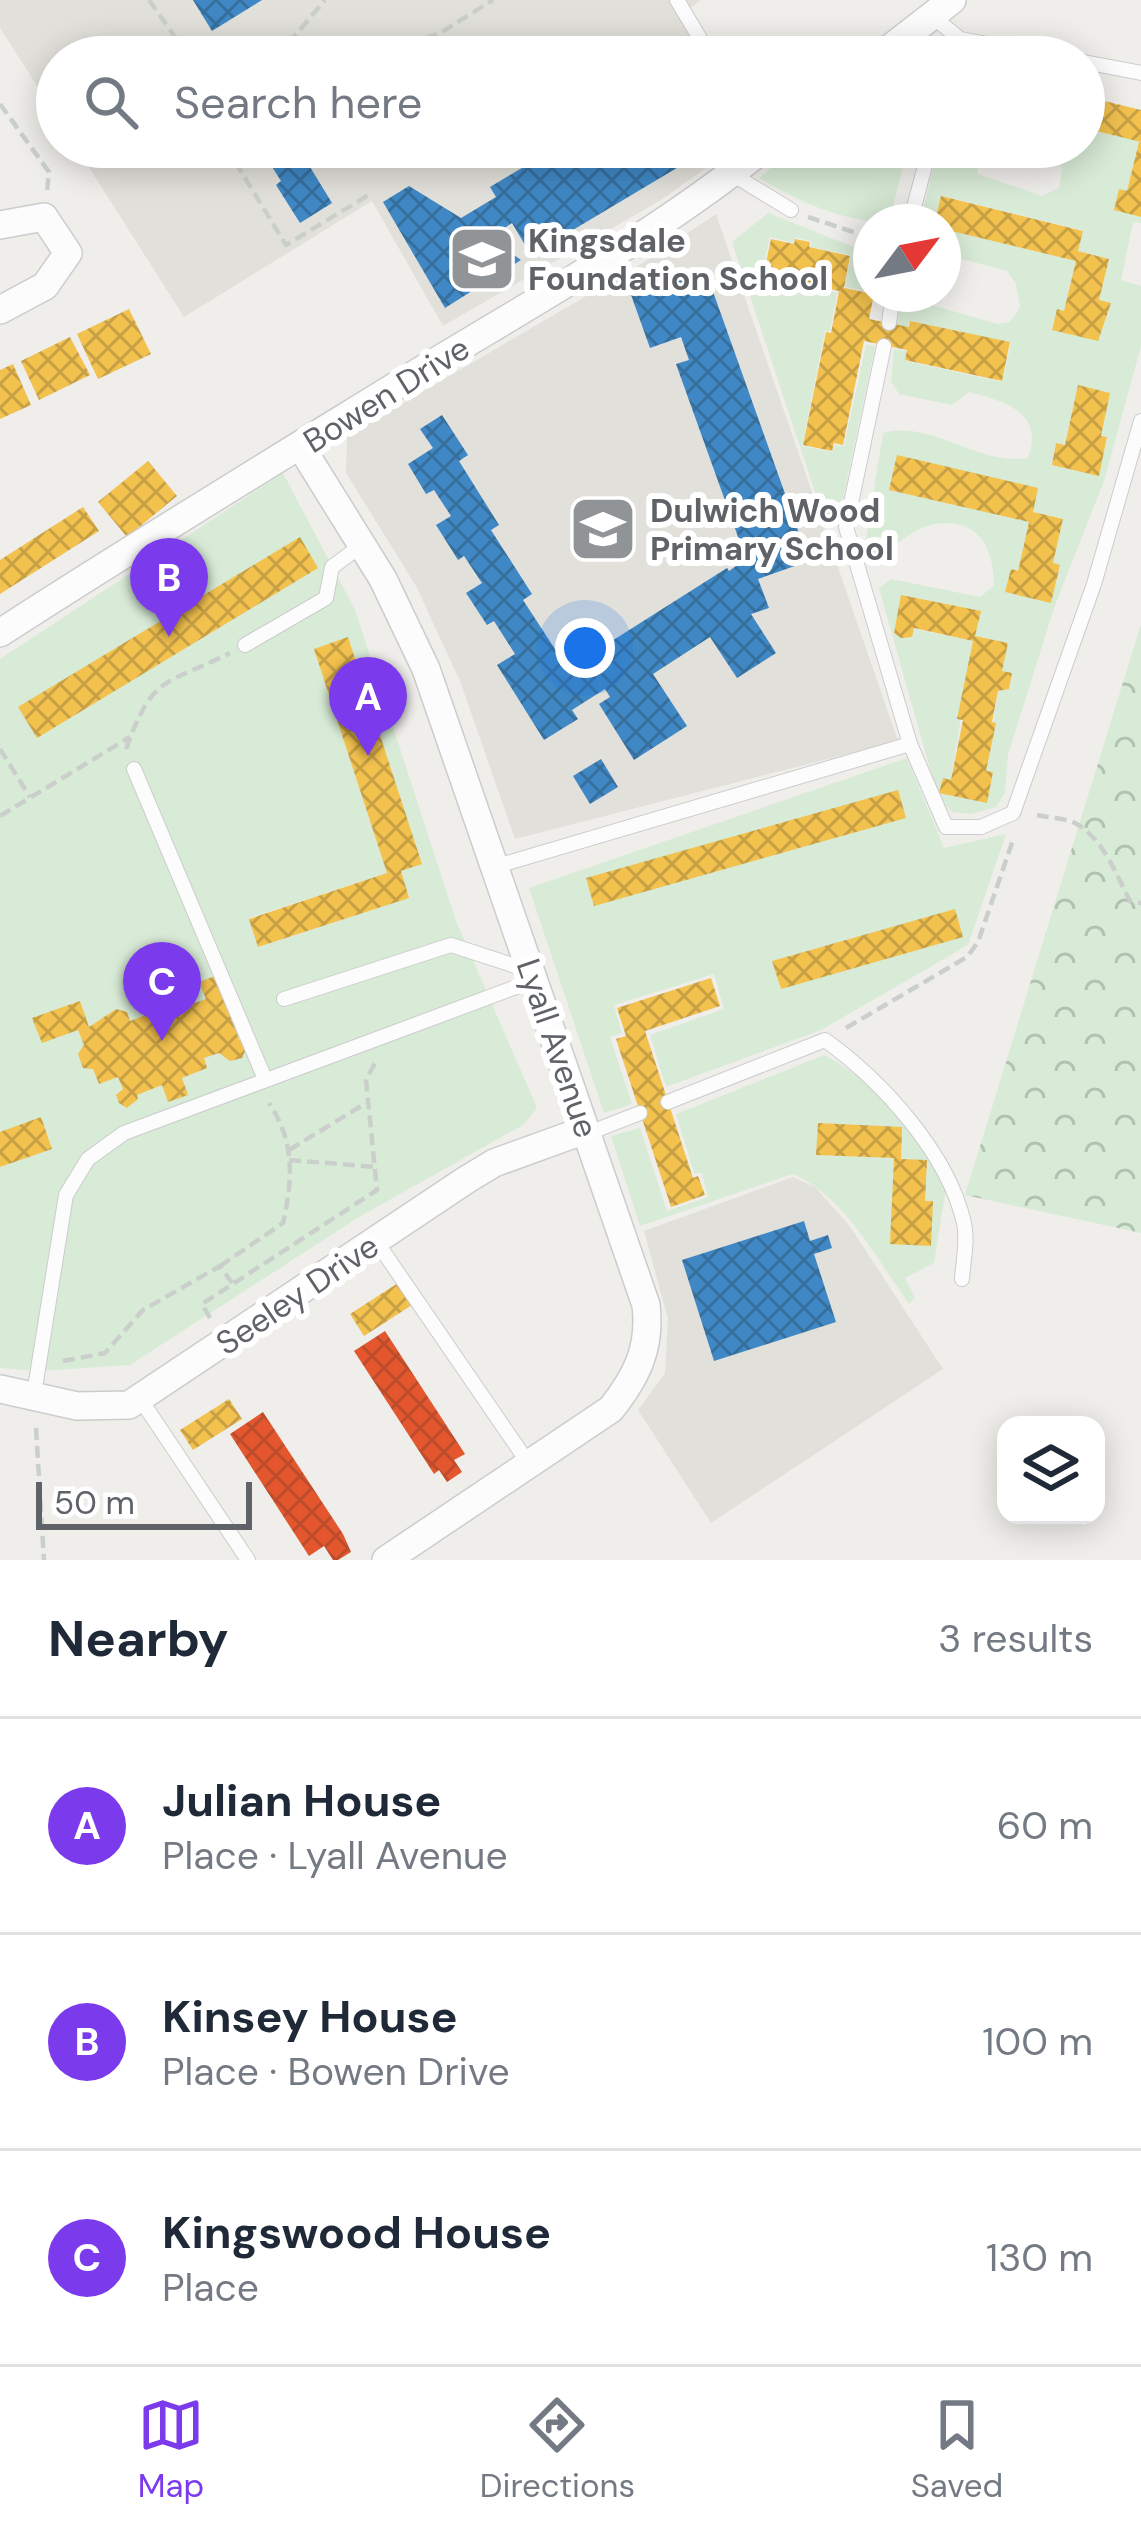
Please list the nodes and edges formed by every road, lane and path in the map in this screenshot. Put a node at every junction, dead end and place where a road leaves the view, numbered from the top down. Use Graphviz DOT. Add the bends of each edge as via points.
graph roads {
  1 [pos="148,0"];
  2 [pos="325,0"];
  3 [pos="493,0"];
  4 [pos="677,0"];
  5 [pos="942,8"];
  6 [pos="174,36"];
  7 [pos="295,36"];
  8 [pos="432,36"];
  9 [pos="698,36"];
  10 [pos="906,36"];
  11 [pos="958,36"];
  12 [pos="1105,66"];
  13 [pos="1141,73"];
  14 [pos="0,104"];
  15 [pos="36,154"];
  16 [pos="46,168"];
  17 [pos="239,168"];
  18 [pos="738,168"];
  19 [pos="924,168"];
  20 [pos="731,174"];
  21 [pos="372,193"];
  22 [pos="915,204"];
  23 [pos="791,210"];
  24 [pos="44,217"];
  25 [pos="0,225"];
  26 [pos="853,232"];
  27 [pos="0,310"];
  28 [pos="891,312"];
  29 [pos="889,323"];
  30 [pos="884,346"];
  31 [pos="1141,421"];
  32 [pos="301,447"];
  33 [pos="362,545"];
  34 [pos="0,633"];
  35 [pos="245,645"];
  36 [pos="216,660"];
  37 [pos="130,737"];
  38 [pos="910,744"];
  39 [pos="0,749"];
  40 [pos="126,751"];
  41 [pos="134,769"];
  42 [pos="30,797"];
  43 [pos="0,816"];
  44 [pos="1045,817"];
  45 [pos="1016,833"];
  46 [pos="497,866"];
  47 [pos="1141,903"];
  48 [pos="533,976"];
  49 [pos="284,999"];
  50 [pos="394,1030"];
  51 [pos="825,1040"];
  52 [pos="260,1081"];
  53 [pos="668,1102"];
  54 [pos="367,1103"];
  55 [pos="640,1113"];
  56 [pos="585,1132"];
  57 [pos="287,1151"];
  58 [pos="290,1160"];
  59 [pos="376,1167"];
  60 [pos="376,1240"];
  61 [pos="220,1266"];
  62 [pos="962,1279"];
  63 [pos="232,1283"];
  64 [pos="202,1304"];
  65 [pos="39,1362"];
  66 [pos="0,1389"];
  67 [pos="34,1394"];
  68 [pos="141,1400"];
  69 [pos="529,1464"];
  70 [pos="44,1560"];
  71 [pos="248,1560"];
  72 [pos="386,1560"];
  1 -- 6 [label="path"];
  2 -- 7 [label="path"];
  3 -- 8 [label="path"];
  4 -- 9 [label="lane"];
  5 -- 10 [label="street"];
  5 -- 11 [label="lane"];
  12 -- 13 [label="lane"];
  14 -- 15 [label="path"];
  16 -- 24 [label="path"];
  17 -- 21 [label="path" via="286,245"];
  18 -- 20 [label="street, Bowen Drive"];
  19 -- 22 [label="lane"];
  20 -- 23 [label="lane"];
  20 -- 32 [label="street, Bowen Drive"];
  23 -- 26 [label="path"];
  24 -- 25 [label="street"];
  24 -- 27 [label="street" via="68,253 45,286"];
  28 -- 29 [label="lane"];
  30 -- 38 [label="lane" via="846,527"];
  31 -- 38 [label="lane" via="1013,813 981,827 946,827"];
  32 -- 33 [label="street, Lyall Avenue"];
  32 -- 34 [label="street, Bowen Drive"];
  33 -- 35 [label="lane" via="332,566 326,598"];
  33 -- 46 [label="street, Lyall Avenue" via="426,669"];
  36 -- 37 [label="path" via="160,685"];
  37 -- 40 [label="path"];
  37 -- 42 [label="path"];
  38 -- 46 [label="lane"];
  39 -- 42 [label="path"];
  41 -- 52 [label="lane"];
  42 -- 43 [label="path"];
  44 -- 47 [label="path" via="1090,834 1130,901"];
  45 -- 51 [label="path" via="967,957"];
  46 -- 48 [label="street, Lyall Avenue"];
  48 -- 49 [label="lane" via="451,945"];
  48 -- 50 [label="lane"];
  48 -- 56 [label="street, Lyall Avenue"];
  50 -- 52 [label="lane"];
  50 -- 54 [label="path" via="366,1080"];
  51 -- 53 [label="lane"];
  51 -- 62 [label="lane" via="902,1109 950,1185 966,1226"];
  52 -- 57 [label="path"];
  52 -- 65 [label="lane" via="124,1133 88,1160 66,1195"];
  54 -- 57 [label="path"];
  54 -- 59 [label="path"];
  55 -- 56 [label="lane"];
  56 -- 60 [label="street, Seeley Drive" via="494,1163"];
  56 -- 69 [label="street, Lyall Avenue" via="649,1334 632,1383 611,1409"];
  57 -- 58 [label="path"];
  58 -- 59 [label="path"];
  58 -- 61 [label="path" via="283,1223"];
  59 -- 63 [label="path" via="376,1190"];
  60 -- 68 [label="street, Seeley Drive"];
  60 -- 69 [label="lane"];
  61 -- 63 [label="path"];
  61 -- 65 [label="path" via="143,1310 105,1353"];
  63 -- 64 [label="path"];
  65 -- 67 [label="lane"];
  66 -- 67 [label="street, Seeley Drive"];
  67 -- 68 [label="street, Seeley Drive" via="98,1408"];
  67 -- 70 [label="path"];
  68 -- 71 [label="lane"];
  69 -- 72 [label="street, Lyall Avenue"];
}
